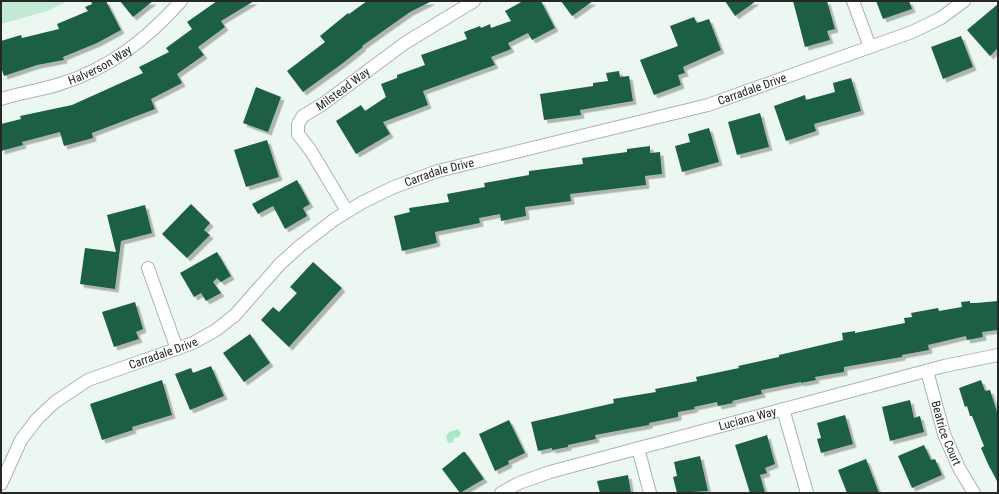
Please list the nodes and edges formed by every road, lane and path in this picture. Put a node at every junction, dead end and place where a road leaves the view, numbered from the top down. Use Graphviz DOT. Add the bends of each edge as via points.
graph roads {
  1 [pos="181,1"];
  2 [pos="474,1"];
  3 [pos="853,1"];
  4 [pos="964,1"];
  5 [pos="870,47"];
  6 [pos="1,99"];
  7 [pos="348,211"];
  8 [pos="148,268"];
  9 [pos="177,349"];
  10 [pos="998,355"];
  11 [pos="927,370"];
  12 [pos="783,409"];
  13 [pos="638,448"];
  14 [pos="1,484"];
  15 [pos="501,493"];
  16 [pos="650,493"];
  17 [pos="807,493"];
  18 [pos="974,493"];
  1 -- 6 [label="street, Halverson Way" via="147,37 114,61 66,82"];
  2 -- 7 [label="street, Milstead Way" via="411,39 303,116 298,124 298,134"];
  3 -- 5 [label="street"];
  4 -- 5 [label="street, Carradale Drive" via="928,25"];
  5 -- 7 [label="street, Carradale Drive" via="702,107 423,176 379,194"];
  7 -- 9 [label="street, Carradale Drive" via="323,227 290,255 226,323 205,337"];
  8 -- 9 [label="street"];
  9 -- 14 [label="street, Carradale Drive" via="88,380 60,398 41,414 28,430 15,451"];
  10 -- 11 [label="street, Luciana Way"];
  11 -- 12 [label="street, Luciana Way"];
  11 -- 18 [label="street, Beatrice Court" via="944,434 959,468"];
  12 -- 13 [label="street, Luciana Way"];
  12 -- 17 [label="street"];
  13 -- 15 [label="street, Luciana Way" via="535,477"];
  13 -- 16 [label="street"];
}
